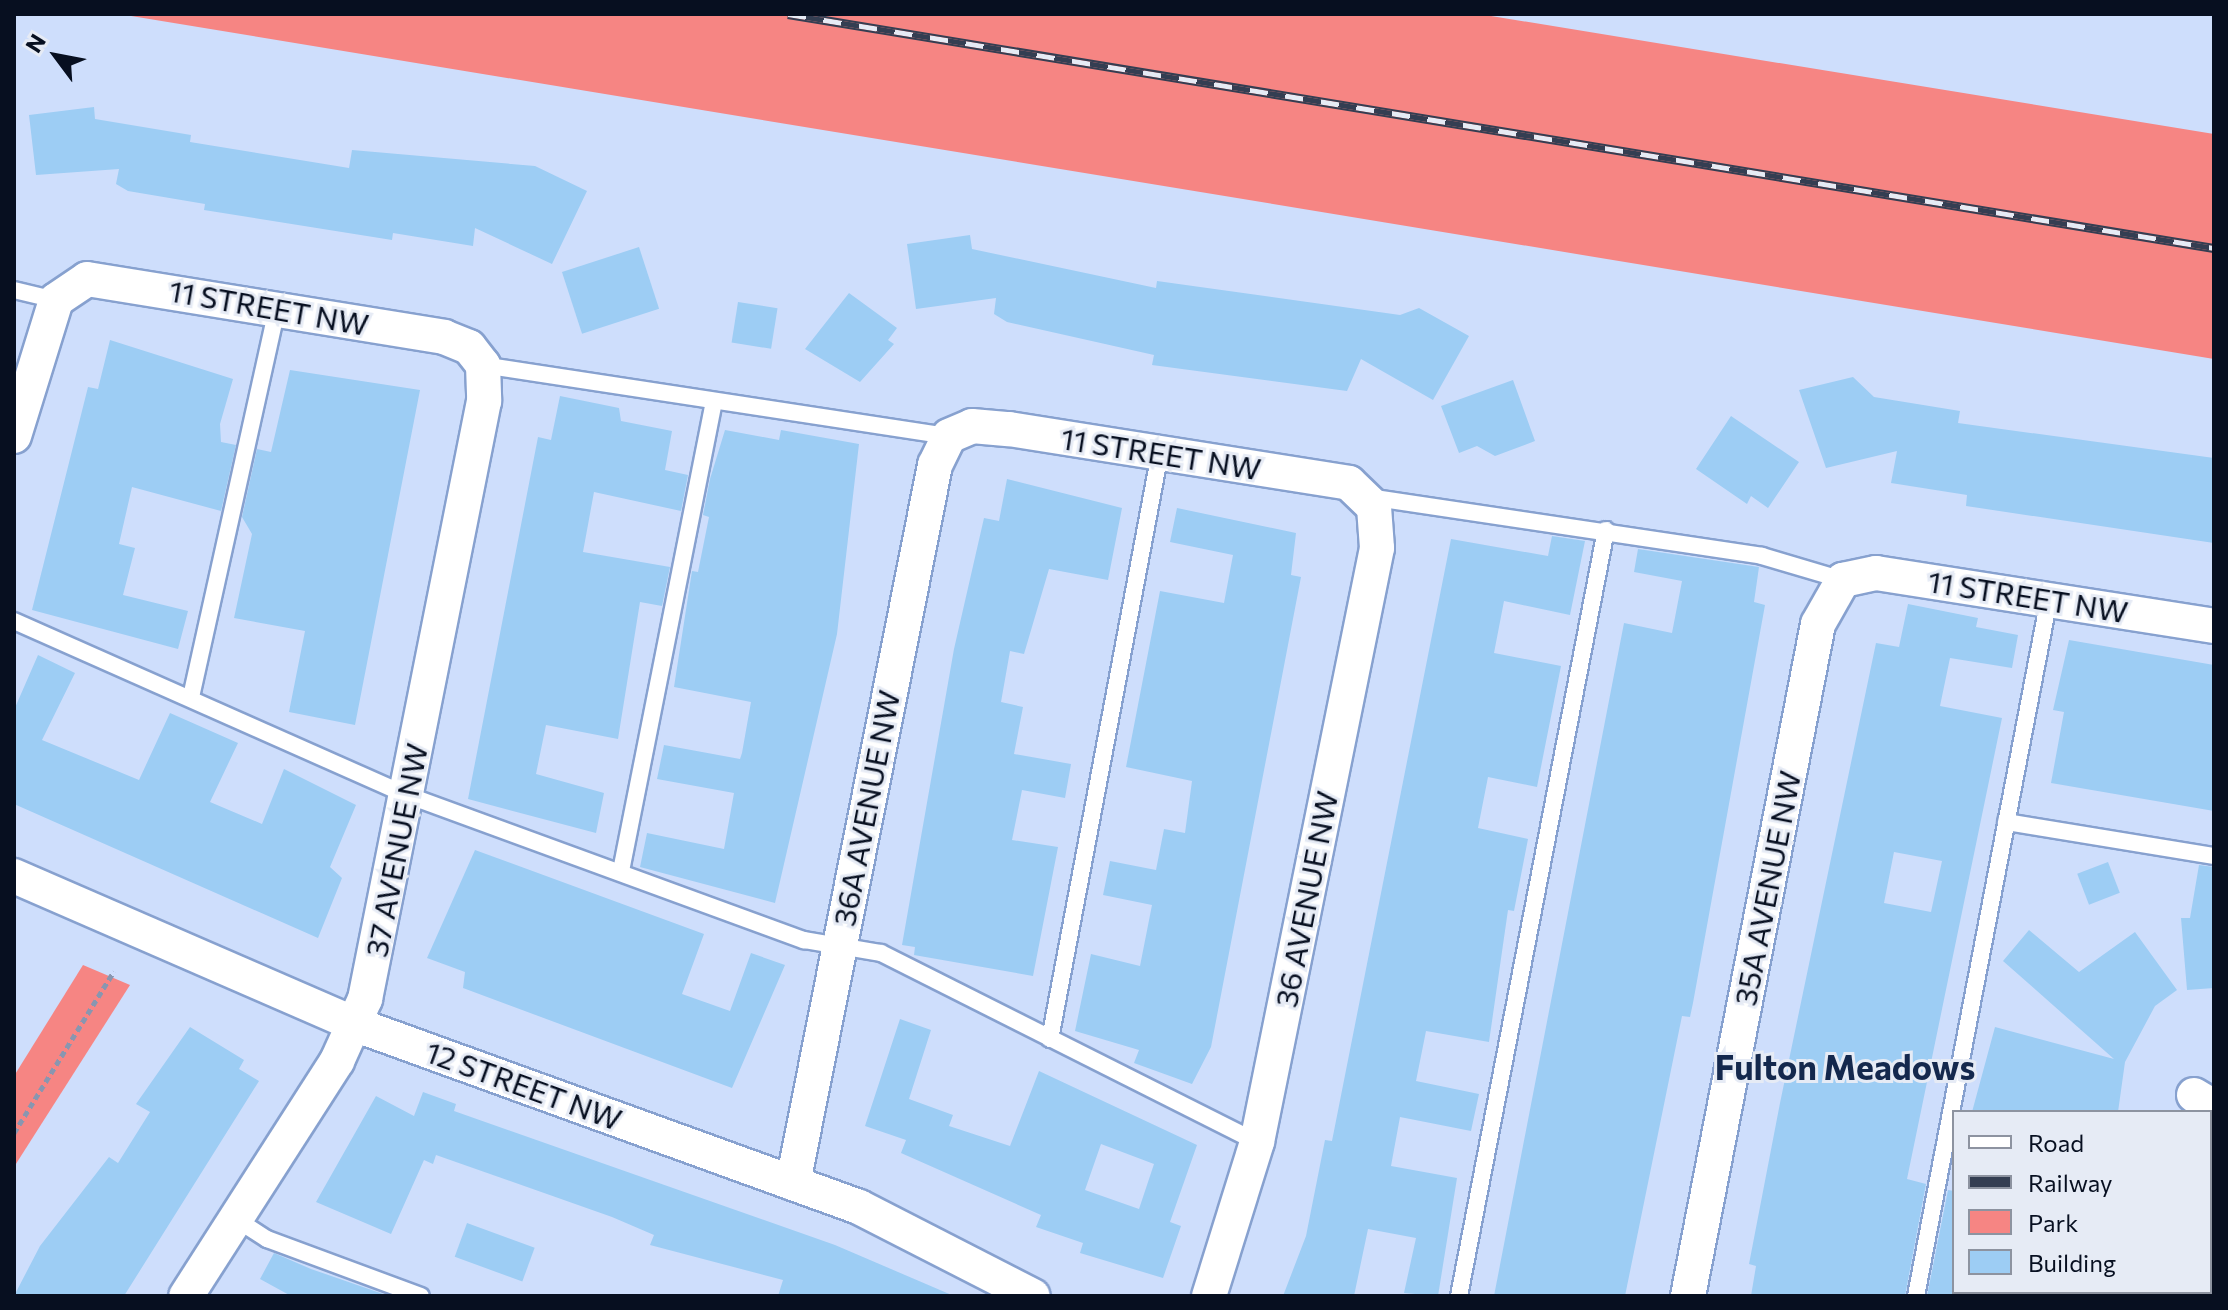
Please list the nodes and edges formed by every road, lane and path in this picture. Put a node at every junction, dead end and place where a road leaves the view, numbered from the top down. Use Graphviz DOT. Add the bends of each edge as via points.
graph roads {
  1 [pos="14,290"];
  2 [pos="56,300"];
  3 [pos="277,309"];
  4 [pos="482,362"];
  5 [pos="714,401"];
  6 [pos="14,436"];
  7 [pos="949,436"];
  8 [pos="1160,453"];
  9 [pos="1369,497"];
  10 [pos="1606,530"];
  11 [pos="1843,580"];
  12 [pos="2049,599"];
  13 [pos="14,621"];
  14 [pos="2214,626"];
  15 [pos="191,697"];
  16 [pos="407,795"];
  17 [pos="2006,822"];
  18 [pos="2214,856"];
  19 [pos="621,871"];
  20 [pos="14,876"];
  21 [pos="838,946"];
  22 [pos="114,971"];
  23 [pos="354,1024"];
  24 [pos="1050,1039"];
  25 [pos="14,1133"];
  26 [pos="1257,1142"];
  27 [pos="793,1183"];
  28 [pos="236,1219"];
  29 [pos="186,1296"];
  30 [pos="421,1296"];
  31 [pos="1033,1296"];
  32 [pos="1209,1296"];
  33 [pos="1459,1296"];
  34 [pos="1688,1296"];
  35 [pos="1916,1296"];
  1 -- 2 [label="lane"];
  2 -- 3 [label="street, 11 STREET NW" via="74,284 107,280"];
  2 -- 6 [label="street"];
  3 -- 4 [label="street, 11 STREET NW" via="444,337"];
  3 -- 15 [label="lane"];
  4 -- 5 [label="lane"];
  4 -- 16 [label="street, 37 AVENUE NW" via="484,401"];
  5 -- 7 [label="lane"];
  5 -- 19 [label="lane"];
  7 -- 8 [label="street, 11 STREET NW" via="983,426"];
  7 -- 21 [label="street, 36A AVENUE NW" via="935,465"];
  8 -- 9 [label="street, 11 STREET NW" via="1349,483"];
  8 -- 24 [label="lane"];
  9 -- 10 [label="lane"];
  9 -- 26 [label="street, 36 AVENUE NW" via="1377,548"];
  10 -- 11 [label="lane" via="1762,556"];
  10 -- 33 [label="lane"];
  11 -- 12 [label="street, 11 STREET NW" via="1876,573"];
  11 -- 34 [label="street, 35A AVENUE NW" via="1818,624"];
  12 -- 14 [label="street, 11 STREET NW"];
  12 -- 17 [label="lane"];
  13 -- 15 [label="lane"];
  15 -- 16 [label="lane"];
  16 -- 19 [label="lane"];
  16 -- 23 [label="street, 37 AVENUE NW" via="370,983"];
  17 -- 18 [label="lane"];
  17 -- 35 [label="lane"];
  19 -- 21 [label="lane"];
  20 -- 23 [label="street, 12 STREET NW"];
  21 -- 24 [label="lane" via="881,953"];
  21 -- 27 [label="street, 36A AVENUE NW"];
  22 -- 25 [label="path"];
  23 -- 27 [label="street, 12 STREET NW"];
  23 -- 28 [label="street, 37 AVENUE NW"];
  24 -- 26 [label="lane"];
  26 -- 32 [label="street, 36 AVENUE NW"];
  27 -- 31 [label="street, 12 STREET NW" via="923,1234"];
  28 -- 29 [label="street, 37 AVENUE NW"];
  28 -- 30 [label="lane" via="267,1239"];
}
